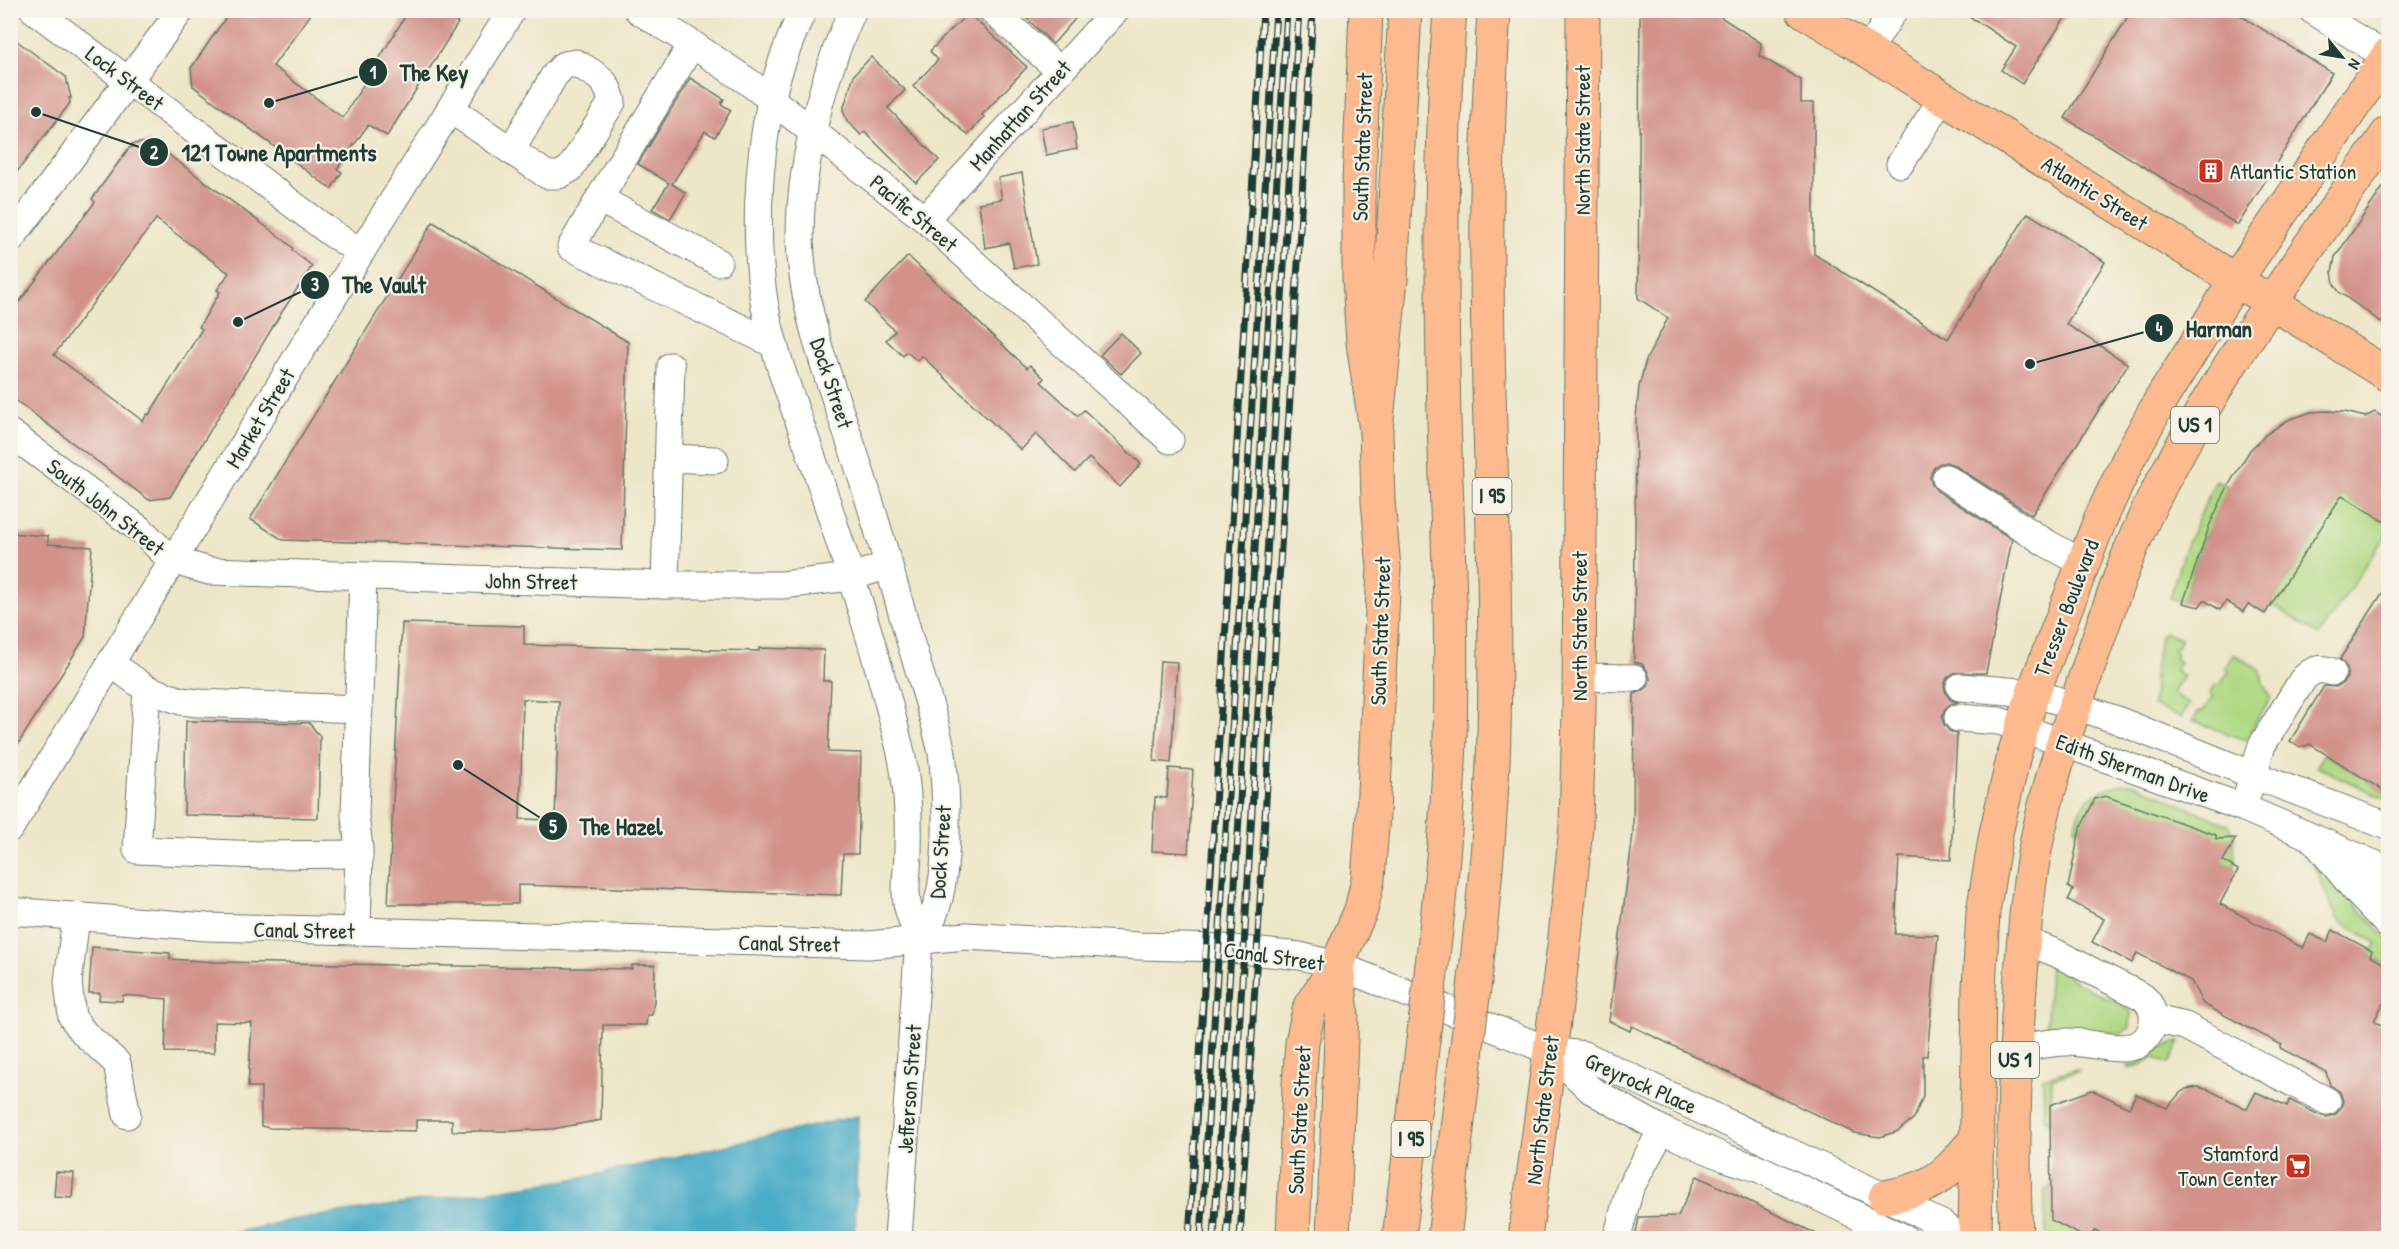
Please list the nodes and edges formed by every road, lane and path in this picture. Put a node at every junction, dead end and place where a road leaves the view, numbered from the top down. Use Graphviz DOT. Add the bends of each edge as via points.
graph roads {
  1 [pos="34,10"];
  2 [pos="181,10"];
  3 [pos="512,10"];
  4 [pos="638,10"];
  5 [pos="803,10"];
  6 [pos="853,10"];
  7 [pos="992,10"];
  8 [pos="1116,10"];
  9 [pos="1366,10"];
  10 [pos="1405,10"];
  11 [pos="1450,10"];
  12 [pos="1494,10"];
  13 [pos="1584,10"];
  14 [pos="1802,10"];
  15 [pos="1894,10"];
  16 [pos="2312,10"];
  17 [pos="692,44"];
  18 [pos="1868,51"];
  19 [pos="2388,56"];
  20 [pos="1060,71"];
  21 [pos="129,81"];
  22 [pos="1943,98"];
  23 [pos="771,100"];
  24 [pos="450,109"];
  25 [pos="2388,133"];
  26 [pos="813,134"];
  27 [pos="511,151"];
  28 [pos="1900,164"];
  29 [pos="599,199"];
  30 [pos="925,219"];
  31 [pos="10,240"];
  32 [pos="361,252"];
  33 [pos="718,262"];
  34 [pos="2236,280"];
  35 [pos="2271,302"];
  36 [pos="774,344"];
  37 [pos="671,366"];
  38 [pos="2388,375"];
  39 [pos="1376,430"];
  40 [pos="10,434"];
  41 [pos="1170,440"];
  42 [pos="669,458"];
  43 [pos="715,460"];
  44 [pos="1946,478"];
  45 [pos="173,559"];
  46 [pos="2083,563"];
  47 [pos="889,565"];
  48 [pos="363,577"];
  49 [pos="851,577"];
  50 [pos="665,585"];
  51 [pos="110,663"];
  52 [pos="2332,672"];
  53 [pos="1579,676"];
  54 [pos="1634,678"];
  55 [pos="1960,687"];
  56 [pos="147,689"];
  57 [pos="2033,693"];
  58 [pos="2076,706"];
  59 [pos="359,709"];
  60 [pos="1958,718"];
  61 [pos="2021,728"];
  62 [pos="2063,743"];
  63 [pos="2253,775"];
  64 [pos="2319,799"];
  65 [pos="2244,808"];
  66 [pos="2388,826"];
  67 [pos="10,828"];
  68 [pos="2320,839"];
  69 [pos="2388,848"];
  70 [pos="359,854"];
  71 [pos="2388,870"];
  72 [pos="2388,891"];
  73 [pos="10,911"];
  74 [pos="75,917"];
  75 [pos="2388,925"];
  76 [pos="357,931"];
  77 [pos="919,939"];
  78 [pos="2023,940"];
  79 [pos="1337,965"];
  80 [pos="2154,1019"];
  81 [pos="2015,1048"];
  82 [pos="1550,1051"];
  83 [pos="2327,1101"];
  84 [pos="127,1115"];
  85 [pos="1662,1130"];
  86 [pos="1977,1138"];
  87 [pos="1885,1197"];
  88 [pos="898,1239"];
  89 [pos="1293,1239"];
  90 [pos="1333,1239"];
  91 [pos="1399,1239"];
  92 [pos="1444,1239"];
  93 [pos="1525,1239"];
  94 [pos="1617,1239"];
  95 [pos="1904,1239"];
  96 [pos="1961,1239"];
  97 [pos="1975,1239"];
  98 [pos="2016,1239"];
  1 -- 21 [label="street, Lock Street"];
  2 -- 21 [label="street"];
  3 -- 24 [label="street, Market Street"];
  4 -- 17 [label="street, Pacific Street"];
  5 -- 23 [label="street, Dock Street"];
  6 -- 26 [label="street, Dock Street" via="827,73"];
  7 -- 20 [label="street"];
  8 -- 20 [label="street, Manhattan Street"];
  9 -- 39 [label="main road, South State Street" via="1359,279 1363,343"];
  10 -- 39 [label="main road" via="1391,279"];
  11 -- 91 [label="main road, I 95, bridge" via="1441,259 1450,735 1441,884"];
  12 -- 92 [label="main road, I 95, bridge" via="1487,181 1495,654 1491,811"];
  13 -- 53 [label="main road, North State Street"];
  14 -- 18 [label="main road, Atlantic Street"];
  15 -- 18 [label="street"];
  16 -- 19 [label="street"];
  17 -- 23 [label="street, Pacific Street"];
  17 -- 29 [label="street"];
  18 -- 22 [label="main road, Atlantic Street"];
  19 -- 34 [label="main road, Tresser Boulevard / US 1"];
  20 -- 30 [label="street, Manhattan Street"];
  21 -- 31 [label="street"];
  21 -- 32 [label="street, Lock Street"];
  22 -- 28 [label="street"];
  22 -- 34 [label="main road, Atlantic Street"];
  23 -- 26 [label="street, Pacific Street"];
  23 -- 36 [label="street, Dock Street" via="761,175 759,232 765,306"];
  24 -- 27 [label="street"];
  24 -- 32 [label="street, Market Street"];
  25 -- 35 [label="main road, Tresser Boulevard / US 1"];
  26 -- 30 [label="street, Pacific Street"];
  26 -- 47 [label="street, Dock Street" via="801,226 804,286"];
  29 -- 33 [label="street"];
  29 -- 36 [label="street" via="571,247"];
  30 -- 41 [label="street, Pacific Street"];
  32 -- 45 [label="street, Market Street"];
  34 -- 35 [label="main road, Atlantic Street"];
  34 -- 46 [label="main road, Tresser Boulevard / US 1" via="2128,458"];
  35 -- 38 [label="main road, Atlantic Street"];
  35 -- 58 [label="main road, Tresser Boulevard / US 1" via="2183,444 2150,506"];
  36 -- 49 [label="street, Dock Street"];
  37 -- 42 [label="street"];
  39 -- 79 [label="main road, South State Street" via="1384,568 1371,842 1361,910"];
  40 -- 45 [label="street, South John Street" via="142,531"];
  42 -- 43 [label="street"];
  42 -- 50 [label="street"];
  44 -- 46 [label="street"];
  45 -- 48 [label="street, John Street" via="223,573"];
  45 -- 51 [label="street, Market Street"];
  46 -- 57 [label="main road, Tresser Boulevard / US 1"];
  47 -- 49 [label="street, John Street"];
  47 -- 77 [label="street, Dock Street" via="936,726 944,777 941,890 935,912"];
  48 -- 50 [label="street, John Street"];
  48 -- 59 [label="street"];
  49 -- 50 [label="street, John Street" via="782,585"];
  49 -- 77 [label="street, Dock Street" via="904,766 907,901"];
  51 -- 56 [label="street"];
  51 -- 67 [label="street, Market Street"];
  52 -- 63 [label="street" via="2311,671 2304,690 2262,745"];
  53 -- 54 [label="street"];
  53 -- 82 [label="main road, North State Street" via="1576,827"];
  55 -- 57 [label="street, Edith Sherman Drive"];
  56 -- 59 [label="street" via="199,703"];
  56 -- 70 [label="street" via="137,850"];
  57 -- 58 [label="street, Edith Sherman Drive"];
  57 -- 61 [label="main road, Tresser Boulevard / US 1"];
  58 -- 62 [label="main road, Tresser Boulevard / US 1"];
  58 -- 63 [label="street, Edith Sherman Drive"];
  59 -- 70 [label="street" via="355,815"];
  60 -- 61 [label="street, Edith Sherman Drive" via="1999,721"];
  61 -- 62 [label="street, Edith Sherman Drive"];
  61 -- 86 [label="main road, Tresser Boulevard / US 1" via="1996,834 1983,912"];
  62 -- 65 [label="street, Edith Sherman Drive"];
  62 -- 78 [label="main road, Tresser Boulevard / US 1" via="2034,853"];
  63 -- 64 [label="street, Edith Sherman Drive"];
  63 -- 65 [label="street"];
  64 -- 66 [label="street, Edith Sherman Drive"];
  64 -- 69 [label="street"];
  65 -- 68 [label="street, Edith Sherman Drive"];
  68 -- 71 [label="street, Edith Sherman Drive"];
  68 -- 72 [label="street"];
  68 -- 75 [label="street" via="2356,891"];
  70 -- 76 [label="street"];
  73 -- 74 [label="street, Canal Street"];
  74 -- 76 [label="street, Canal Street" via="207,927"];
  74 -- 84 [label="street" via="68,982 72,1017 84,1034 117,1063"];
  76 -- 77 [label="street, Canal Street" via="856,945"];
  77 -- 79 [label="street, Canal Street" via="966,936 1222,948 1299,956"];
  77 -- 88 [label="street, Jefferson Street"];
  78 -- 80 [label="street" via="2143,997 2151,1005"];
  78 -- 81 [label="main road, Tresser Boulevard / US 1"];
  79 -- 82 [label="street, Canal Street"];
  79 -- 89 [label="main road, South State Street" via="1310,1006 1302,1042"];
  79 -- 90 [label="main road" via="1342,1014"];
  80 -- 81 [label="street" via="2145,1040 2130,1048 2064,1042"];
  80 -- 83 [label="street" via="2185,1026"];
  81 -- 98 [label="main road, Tresser Boulevard / US 1"];
  82 -- 85 [label="street, Greyrock Place" via="1591,1090"];
  82 -- 87 [label="street, Greyrock Place" via="1584,1054"];
  82 -- 93 [label="main road, North State Street"];
  85 -- 94 [label="street" via="1630,1188"];
  85 -- 95 [label="street, Greyrock Place" via="1760,1169"];
  86 -- 87 [label="main road" via="1947,1172 1931,1183 1913,1192"];
  86 -- 97 [label="main road, Tresser Boulevard / US 1"];
  87 -- 96 [label="street, Greyrock Place" via="1942,1224"];
}
